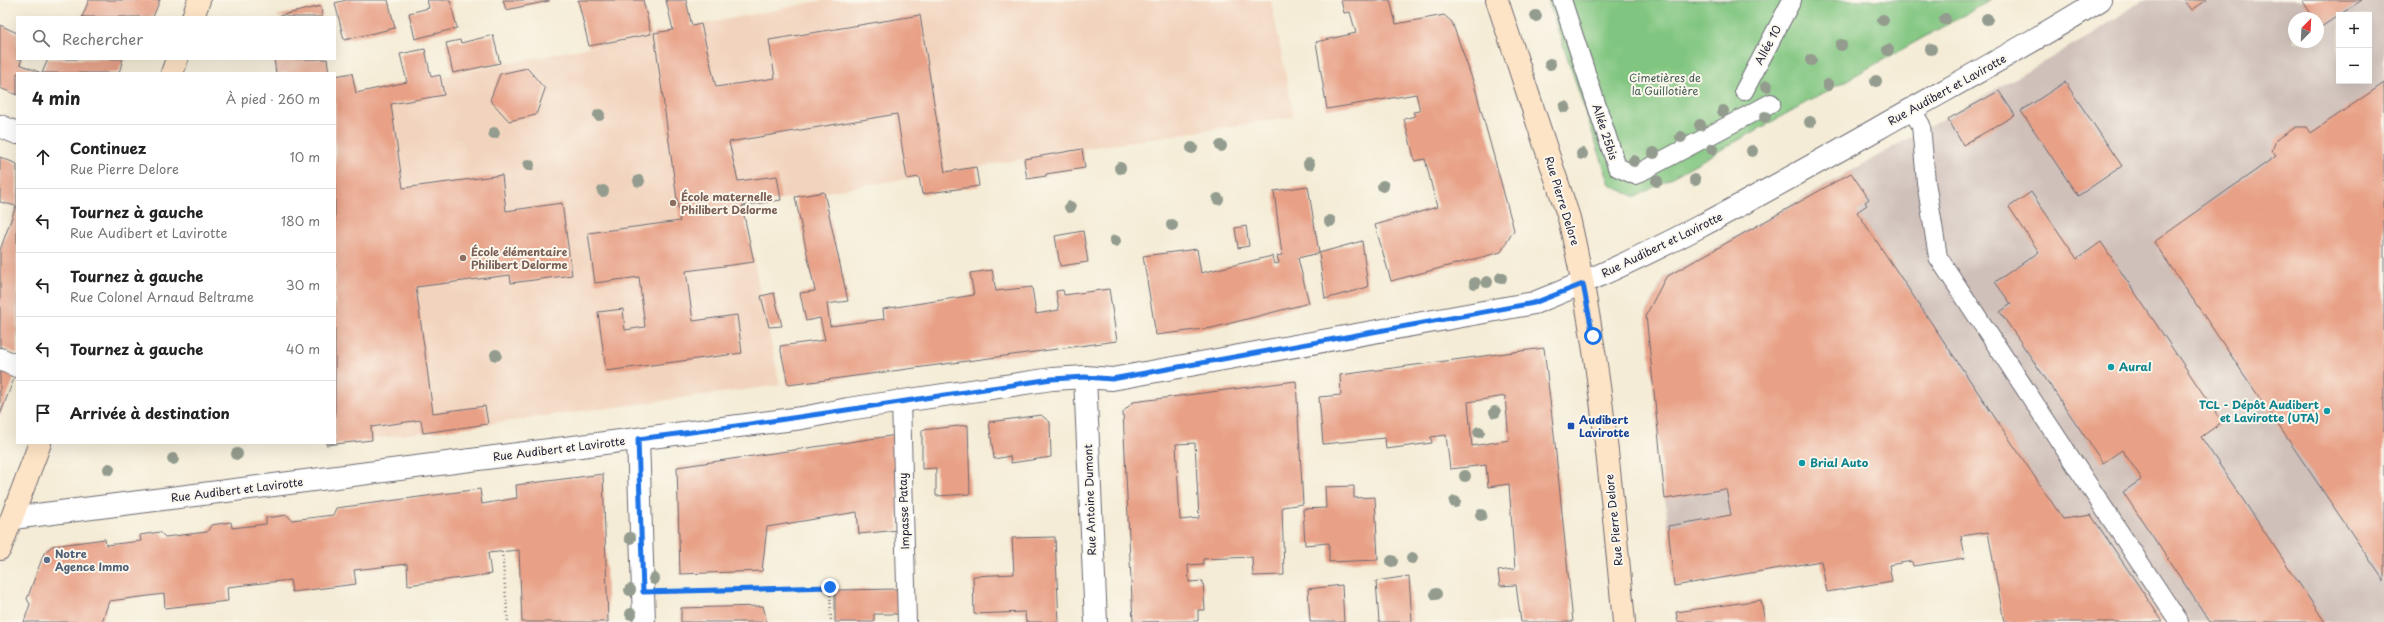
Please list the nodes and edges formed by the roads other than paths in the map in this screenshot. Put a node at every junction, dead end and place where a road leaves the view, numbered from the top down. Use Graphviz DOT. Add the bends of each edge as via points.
graph roads {
  1 [pos="198,0"];
  2 [pos="1497,0"];
  3 [pos="1562,0"];
  4 [pos="1792,0"];
  5 [pos="2100,0"];
  6 [pos="193,16"];
  7 [pos="177,60"];
  8 [pos="172,72"];
  9 [pos="1744,91"];
  10 [pos="1771,103"];
  11 [pos="1911,109"];
  12 [pos="0,126"];
  13 [pos="16,133"];
  14 [pos="1583,284"];
  15 [pos="0,359"];
  16 [pos="16,366"];
  17 [pos="1085,377"];
  18 [pos="901,401"];
  19 [pos="638,439"];
  20 [pos="40,444"];
  21 [pos="13,518"];
  22 [pos="0,549"];
  23 [pos="644,622"];
  24 [pos="907,622"];
  25 [pos="1096,622"];
  26 [pos="1624,622"];
  27 [pos="2179,622"];
  1 -- 6 [label="street"];
  2 -- 14 [label="street, Rue Pierre Delore" via="1569,218"];
  3 -- 10 [label="lane, Allée 25bis" via="1617,167 1635,176"];
  4 -- 9 [label="lane, Allée 10"];
  5 -- 11 [label="street, Rue Audibert et Lavirotte" via="2033,42"];
  7 -- 8 [label="street"];
  11 -- 14 [label="street, Rue Audibert et Lavirotte" via="1744,204"];
  11 -- 27 [label="lane" via="1921,125 1926,182 1938,257"];
  12 -- 13 [label="street"];
  14 -- 17 [label="street, Rue Audibert et Lavirotte" via="1534,303 1112,379"];
  14 -- 26 [label="street, Rue Pierre Delore" via="1604,417"];
  15 -- 16 [label="street"];
  17 -- 18 [label="street, Rue Audibert et Lavirotte" via="1052,379"];
  17 -- 25 [label="street, Rue Antoine Dumont"];
  18 -- 19 [label="street, Rue Audibert et Lavirotte" via="802,418"];
  18 -- 24 [label="lane, Impasse Patay"];
  19 -- 21 [label="street, Rue Audibert et Lavirotte"];
  19 -- 23 [label="street"];
  20 -- 21 [label="street"];
  21 -- 22 [label="street"];
}
